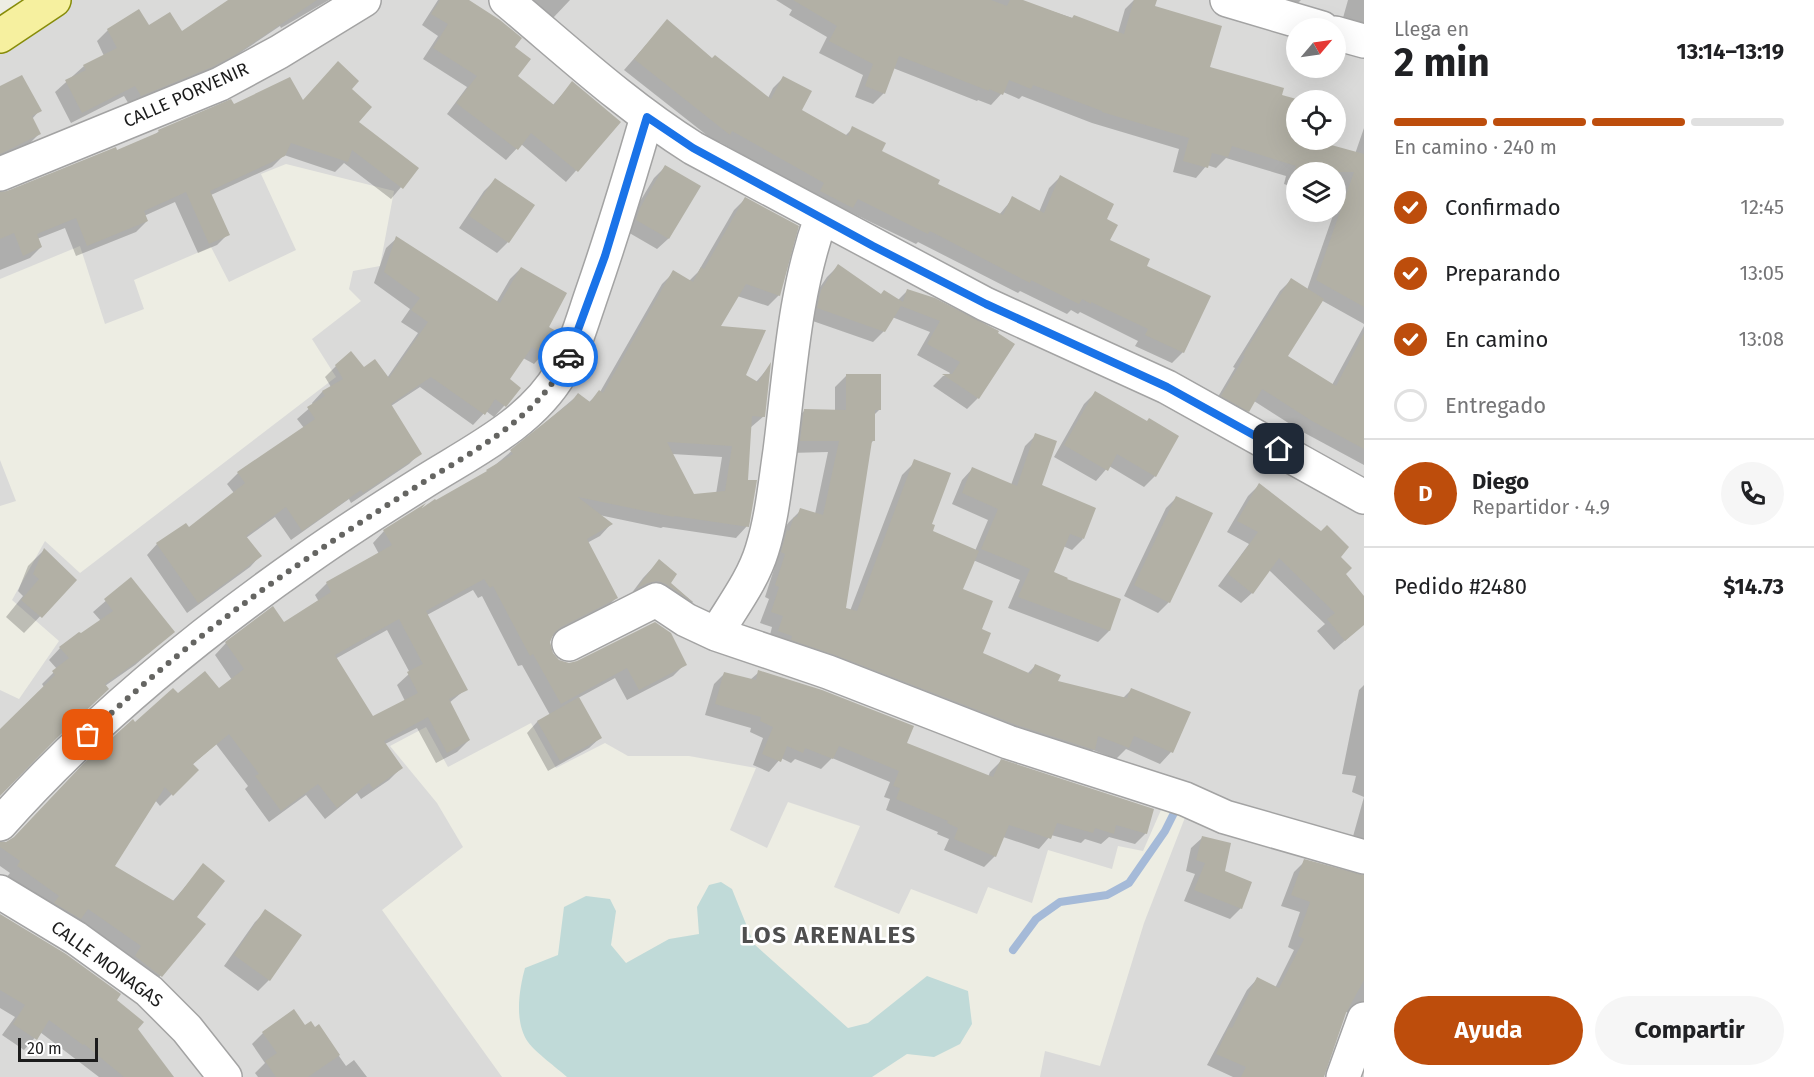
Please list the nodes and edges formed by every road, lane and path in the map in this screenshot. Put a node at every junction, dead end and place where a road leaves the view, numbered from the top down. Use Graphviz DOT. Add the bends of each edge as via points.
graph roads {
  1 [pos="25,0"];
  2 [pos="54,0"];
  3 [pos="364,0"];
  4 [pos="506,0"];
  5 [pos="1227,0"];
  6 [pos="1288,18"];
  7 [pos="0,34"];
  8 [pos="1346,36"];
  9 [pos="1364,41"];
  10 [pos="647,117"];
  11 [pos="0,174"];
  12 [pos="821,218"];
  13 [pos="1356,492"];
  14 [pos="1364,524"];
  15 [pos="716,634"];
  16 [pos="569,644"];
  17 [pos="0,824"];
  18 [pos="1364,857"];
  19 [pos="0,892"];
  20 [pos="1364,1019"];
  21 [pos="225,1077"];
  22 [pos="1343,1077"];
  1 -- 7 [label="street"];
  2 -- 7 [label="main road"];
  3 -- 11 [label="street, CALLE PORVENIR" via="220,84"];
  4 -- 10 [label="street"];
  5 -- 6 [label="street"];
  8 -- 9 [label="street"];
  10 -- 12 [label="street" via="693,148"];
  10 -- 17 [label="street" via="582,321 565,363 550,387 501,433 307,558 211,628 109,714"];
  12 -- 13 [label="street" via="986,304 1167,387"];
  12 -- 15 [label="street" via="806,266 795,325 766,535 752,574"];
  13 -- 14 [label="street"];
  15 -- 16 [label="street" via="656,600"];
  15 -- 18 [label="street" via="828,672 1033,752 1185,799 1226,817"];
  19 -- 21 [label="street, CALLE MONAGAS" via="76,938 149,991 187,1029"];
  20 -- 22 [label="street"];
}
